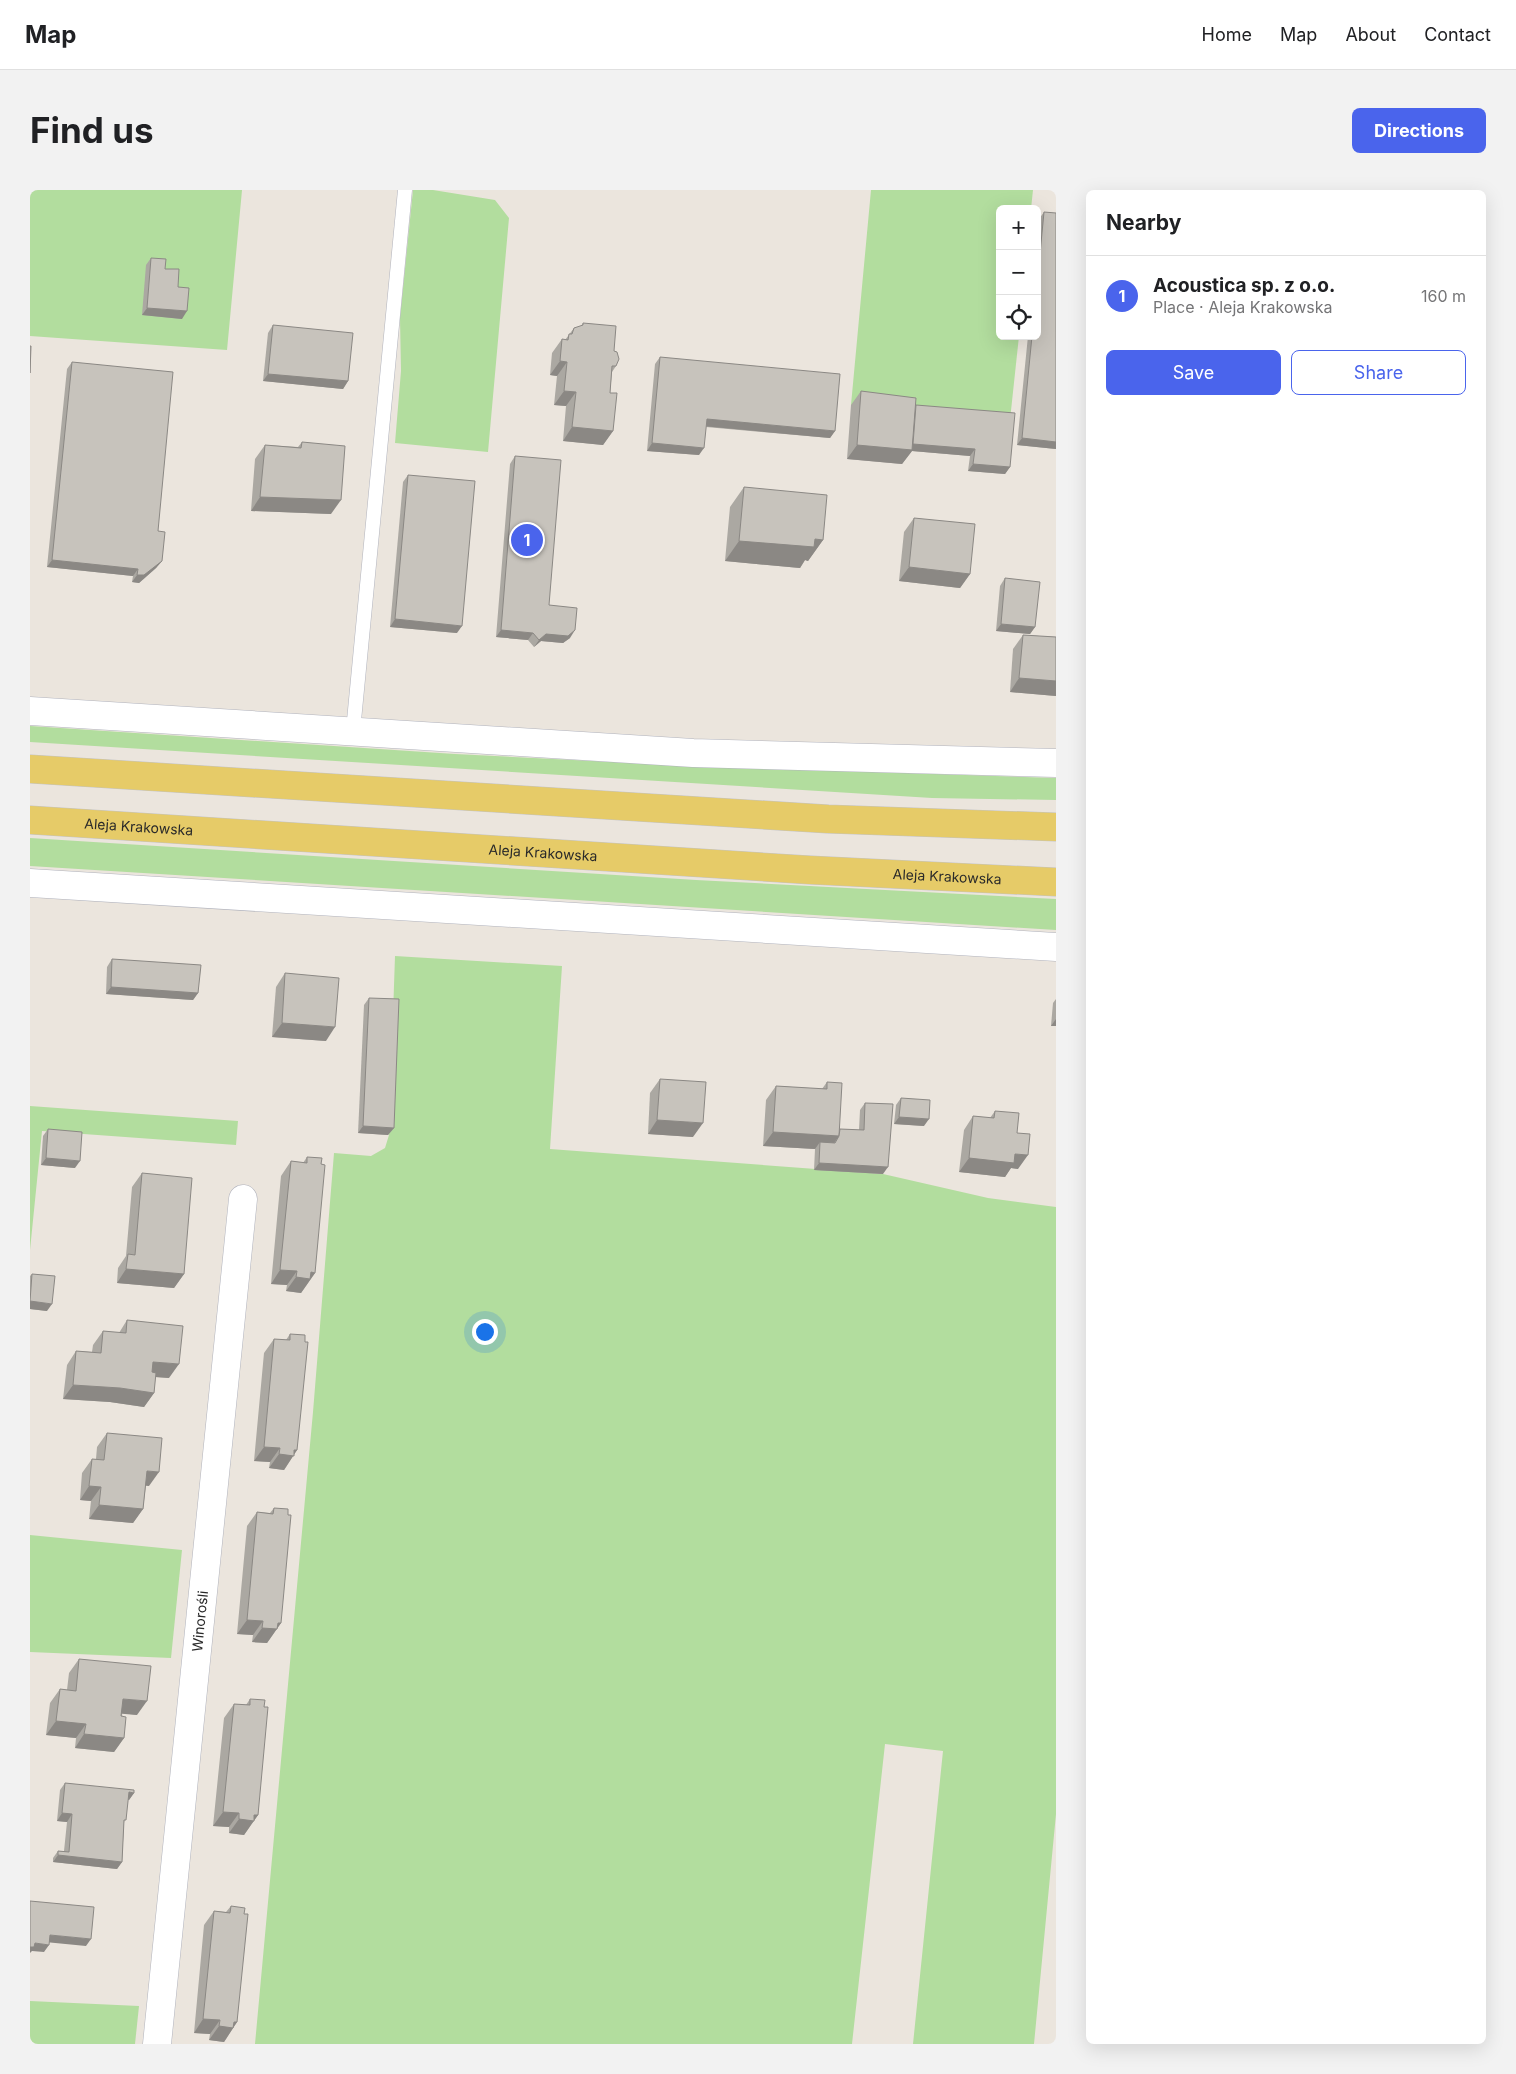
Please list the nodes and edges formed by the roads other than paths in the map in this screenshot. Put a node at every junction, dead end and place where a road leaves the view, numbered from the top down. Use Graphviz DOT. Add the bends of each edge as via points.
graph roads {
  1 [pos="405,190"];
  2 [pos="30,710"];
  3 [pos="353,731"];
  4 [pos="1056,763"];
  5 [pos="30,769"];
  6 [pos="30,820"];
  7 [pos="1056,827"];
  8 [pos="1056,882"];
  9 [pos="30,883"];
  10 [pos="1056,947"];
  11 [pos="243,1199"];
  12 [pos="157,2044"];
  1 -- 3 [label="lane"];
  2 -- 3 [label="street"];
  3 -- 4 [label="street" via="693,753"];
  5 -- 7 [label="main road" via="828,819"];
  6 -- 8 [label="main road, Aleja Krakowska"];
  9 -- 10 [label="street"];
  11 -- 12 [label="street, Winorośli"];
}
